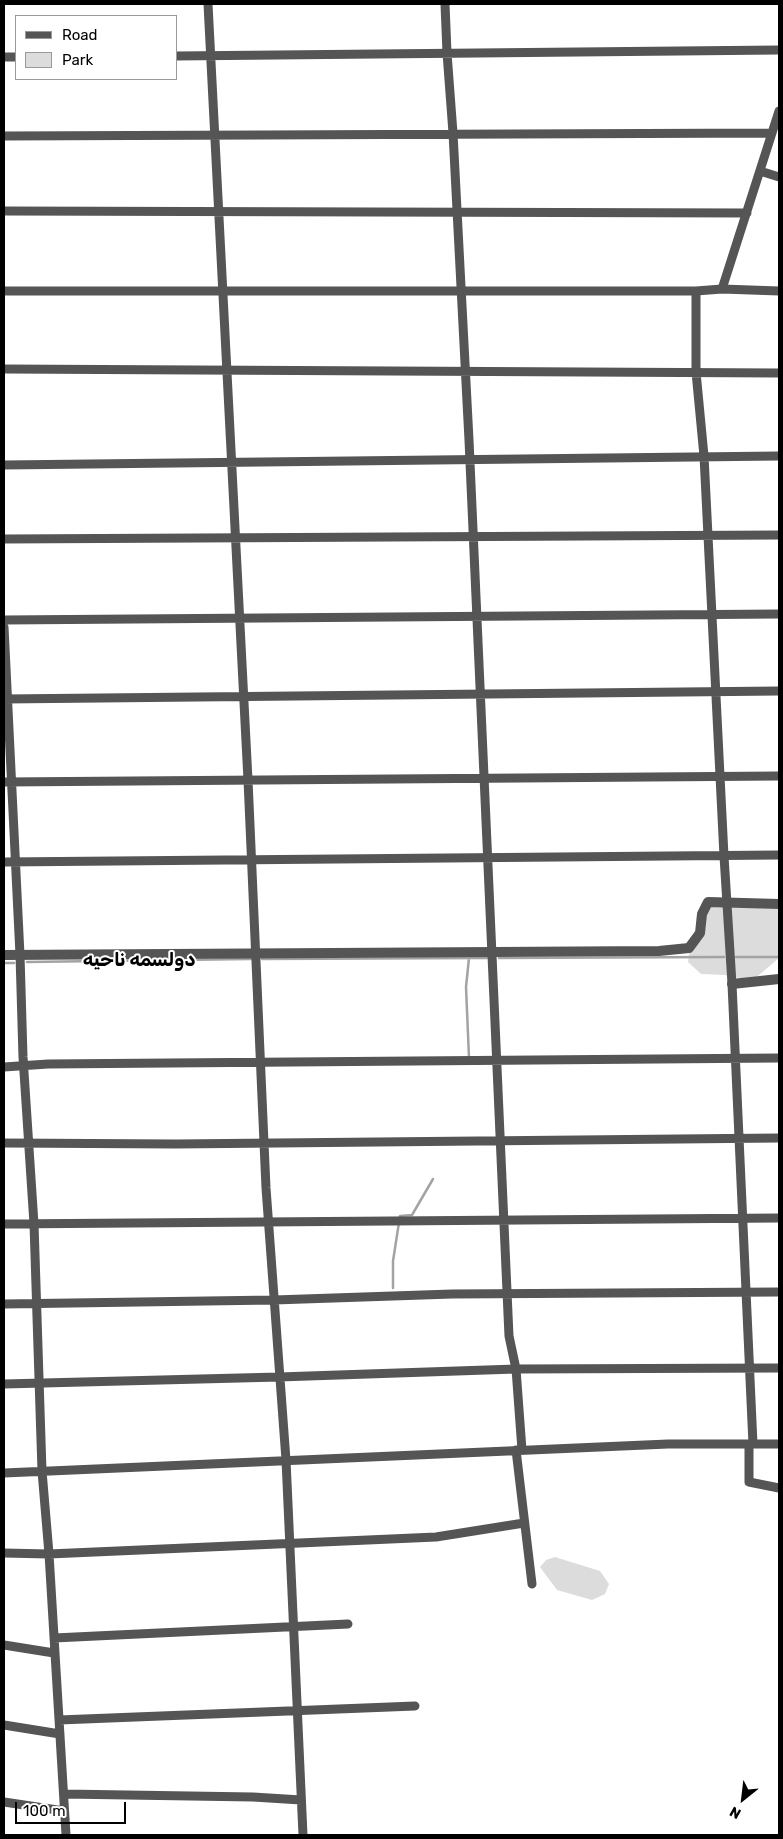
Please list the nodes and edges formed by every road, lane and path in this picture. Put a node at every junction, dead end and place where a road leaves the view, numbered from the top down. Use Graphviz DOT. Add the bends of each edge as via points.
graph roads {
  1 [pos="208,4"];
  2 [pos="445,4"];
  3 [pos="779,50"];
  4 [pos="447,54"];
  5 [pos="178,56"];
  6 [pos="210,56"];
  7 [pos="779,114"];
  8 [pos="453,133"];
  9 [pos="772,133"];
  10 [pos="214,134"];
  11 [pos="4,136"];
  12 [pos="760,171"];
  13 [pos="779,177"];
  14 [pos="4,211"];
  15 [pos="218,212"];
  16 [pos="457,212"];
  17 [pos="746,213"];
  18 [pos="722,289"];
  19 [pos="4,291"];
  20 [pos="696,291"];
  21 [pos="779,291"];
  22 [pos="222,292"];
  23 [pos="461,292"];
  24 [pos="4,370"];
  25 [pos="227,370"];
  26 [pos="465,371"];
  27 [pos="696,372"];
  28 [pos="779,373"];
  29 [pos="704,456"];
  30 [pos="779,456"];
  31 [pos="470,459"];
  32 [pos="232,462"];
  33 [pos="4,465"];
  34 [pos="779,534"];
  35 [pos="708,535"];
  36 [pos="473,536"];
  37 [pos="236,538"];
  38 [pos="4,539"];
  39 [pos="779,614"];
  40 [pos="712,615"];
  41 [pos="477,617"];
  42 [pos="240,618"];
  43 [pos="4,620"];
  44 [pos="4,627"];
  45 [pos="779,691"];
  46 [pos="716,692"];
  47 [pos="481,694"];
  48 [pos="244,696"];
  49 [pos="6,699"];
  50 [pos="720,776"];
  51 [pos="779,776"];
  52 [pos="484,778"];
  53 [pos="248,780"];
  54 [pos="8,782"];
  55 [pos="724,856"];
  56 [pos="779,856"];
  57 [pos="487,858"];
  58 [pos="251,860"];
  59 [pos="4,862"];
  60 [pos="16,862"];
  61 [pos="727,902"];
  62 [pos="779,904"];
  63 [pos="492,952"];
  64 [pos="255,954"];
  65 [pos="4,955"];
  66 [pos="20,955"];
  67 [pos="779,979"];
  68 [pos="732,984"];
  69 [pos="734,1058"];
  70 [pos="779,1058"];
  71 [pos="498,1060"];
  72 [pos="261,1062"];
  73 [pos="4,1067"];
  74 [pos="24,1067"];
  75 [pos="779,1138"];
  76 [pos="738,1139"];
  77 [pos="501,1141"];
  78 [pos="28,1142"];
  79 [pos="4,1143"];
  80 [pos="265,1144"];
  81 [pos="742,1218"];
  82 [pos="779,1218"];
  83 [pos="505,1221"];
  84 [pos="269,1223"];
  85 [pos="4,1224"];
  86 [pos="34,1224"];
  87 [pos="746,1292"];
  88 [pos="779,1292"];
  89 [pos="508,1293"];
  90 [pos="274,1300"];
  91 [pos="4,1304"];
  92 [pos="36,1304"];
  93 [pos="750,1368"];
  94 [pos="779,1368"];
  95 [pos="516,1369"];
  96 [pos="279,1378"];
  97 [pos="4,1384"];
  98 [pos="39,1384"];
  99 [pos="751,1444"];
  100 [pos="779,1444"];
  101 [pos="519,1450"];
  102 [pos="286,1460"];
  103 [pos="42,1471"];
  104 [pos="4,1472"];
  105 [pos="779,1488"];
  106 [pos="524,1522"];
  107 [pos="290,1542"];
  108 [pos="4,1553"];
  109 [pos="50,1554"];
  110 [pos="532,1584"];
  111 [pos="348,1624"];
  112 [pos="293,1626"];
  113 [pos="54,1638"];
  114 [pos="4,1645"];
  115 [pos="54,1653"];
  116 [pos="415,1706"];
  117 [pos="297,1710"];
  118 [pos="59,1720"];
  119 [pos="4,1725"];
  120 [pos="60,1734"];
  121 [pos="64,1794"];
  122 [pos="301,1800"];
  123 [pos="4,1802"];
  124 [pos="64,1811"];
  125 [pos="66,1835"];
  126 [pos="303,1835"];
  1 -- 6 [label="street"];
  2 -- 4 [label="street"];
  3 -- 4 [label="street"];
  4 -- 6 [label="street"];
  4 -- 8 [label="street"];
  5 -- 6 [label="street"];
  6 -- 10 [label="street"];
  7 -- 9 [label="street"];
  8 -- 9 [label="street"];
  8 -- 10 [label="street"];
  8 -- 16 [label="street"];
  9 -- 12 [label="street"];
  10 -- 11 [label="street"];
  10 -- 15 [label="street"];
  12 -- 13 [label="street"];
  12 -- 17 [label="street"];
  14 -- 15 [label="street"];
  15 -- 16 [label="street"];
  15 -- 22 [label="street"];
  16 -- 17 [label="street"];
  16 -- 23 [label="street"];
  17 -- 18 [label="street"];
  18 -- 20 [label="street"];
  18 -- 21 [label="street"];
  19 -- 22 [label="street"];
  20 -- 23 [label="street"];
  20 -- 27 [label="street"];
  22 -- 23 [label="street"];
  22 -- 25 [label="street"];
  23 -- 26 [label="street"];
  24 -- 25 [label="street"];
  25 -- 26 [label="street"];
  25 -- 32 [label="street"];
  26 -- 27 [label="street"];
  26 -- 31 [label="street"];
  27 -- 28 [label="street"];
  27 -- 29 [label="street"];
  29 -- 30 [label="street"];
  29 -- 31 [label="street"];
  29 -- 35 [label="street"];
  31 -- 32 [label="street"];
  31 -- 36 [label="street"];
  32 -- 33 [label="street"];
  32 -- 37 [label="street"];
  34 -- 35 [label="street"];
  35 -- 36 [label="street"];
  35 -- 40 [label="street"];
  36 -- 37 [label="street"];
  36 -- 41 [label="street"];
  37 -- 38 [label="street"];
  37 -- 42 [label="street"];
  39 -- 40 [label="street"];
  40 -- 41 [label="street"];
  40 -- 46 [label="street"];
  41 -- 42 [label="street"];
  41 -- 47 [label="street"];
  42 -- 43 [label="street"];
  42 -- 48 [label="street"];
  44 -- 49 [label="street"];
  45 -- 46 [label="street"];
  46 -- 47 [label="street"];
  46 -- 50 [label="street"];
  47 -- 48 [label="street"];
  47 -- 52 [label="street"];
  48 -- 49 [label="street"];
  48 -- 53 [label="street"];
  49 -- 54 [label="street"];
  50 -- 51 [label="street"];
  50 -- 52 [label="street"];
  50 -- 55 [label="street"];
  52 -- 53 [label="street"];
  52 -- 57 [label="street"];
  53 -- 54 [label="street"];
  53 -- 58 [label="street"];
  54 -- 60 [label="street"];
  55 -- 56 [label="street"];
  55 -- 57 [label="street"];
  55 -- 61 [label="street"];
  57 -- 58 [label="street"];
  57 -- 63 [label="street"];
  58 -- 60 [label="street"];
  58 -- 64 [label="street"];
  59 -- 60 [label="street"];
  60 -- 66 [label="street"];
  61 -- 62 [label="street"];
  61 -- 63 [label="street" via="708,902 702,914 700,933 689,948"];
  61 -- 68 [label="street"];
  63 -- 64 [label="street"];
  63 -- 71 [label="street"];
  64 -- 66 [label="street"];
  64 -- 72 [label="street"];
  65 -- 66 [label="street"];
  66 -- 74 [label="street"];
  67 -- 68 [label="street"];
  68 -- 69 [label="street"];
  69 -- 70 [label="street"];
  69 -- 71 [label="street"];
  69 -- 76 [label="street"];
  71 -- 72 [label="street"];
  71 -- 77 [label="street"];
  72 -- 74 [label="street"];
  72 -- 80 [label="street"];
  73 -- 74 [label="street"];
  74 -- 78 [label="street"];
  75 -- 76 [label="street"];
  76 -- 77 [label="street"];
  76 -- 81 [label="street"];
  77 -- 80 [label="street"];
  77 -- 83 [label="street"];
  78 -- 79 [label="street"];
  78 -- 80 [label="street"];
  78 -- 86 [label="street"];
  80 -- 84 [label="street"];
  81 -- 82 [label="street"];
  81 -- 83 [label="street"];
  81 -- 87 [label="street"];
  83 -- 84 [label="street"];
  83 -- 89 [label="street"];
  84 -- 86 [label="street"];
  84 -- 90 [label="street"];
  85 -- 86 [label="street"];
  86 -- 92 [label="street"];
  87 -- 88 [label="street"];
  87 -- 89 [label="street"];
  87 -- 93 [label="street"];
  89 -- 90 [label="street"];
  89 -- 95 [label="street" via="509,1336"];
  90 -- 92 [label="street"];
  90 -- 96 [label="street"];
  91 -- 92 [label="street"];
  92 -- 98 [label="street"];
  93 -- 94 [label="street"];
  93 -- 95 [label="street"];
  93 -- 99 [label="street"];
  95 -- 96 [label="street"];
  95 -- 101 [label="street"];
  96 -- 98 [label="street"];
  96 -- 102 [label="street"];
  97 -- 98 [label="street"];
  98 -- 103 [label="street"];
  99 -- 100 [label="street"];
  99 -- 101 [label="street"];
  99 -- 105 [label="street" via="749,1482"];
  101 -- 102 [label="street"];
  101 -- 106 [label="street"];
  102 -- 103 [label="street"];
  102 -- 107 [label="street"];
  103 -- 104 [label="street"];
  103 -- 109 [label="street"];
  106 -- 107 [label="street" via="436,1537"];
  106 -- 110 [label="street"];
  107 -- 109 [label="street"];
  107 -- 112 [label="street"];
  108 -- 109 [label="street"];
  109 -- 113 [label="street"];
  111 -- 112 [label="street"];
  112 -- 113 [label="street"];
  112 -- 117 [label="street"];
  113 -- 115 [label="street"];
  114 -- 115 [label="street"];
  115 -- 118 [label="street"];
  116 -- 117 [label="street"];
  117 -- 118 [label="street"];
  117 -- 122 [label="street"];
  118 -- 120 [label="street"];
  119 -- 120 [label="street"];
  120 -- 121 [label="street"];
  121 -- 122 [label="street"];
  121 -- 124 [label="street"];
  122 -- 126 [label="street"];
  123 -- 124 [label="street"];
  124 -- 125 [label="street"];
}
